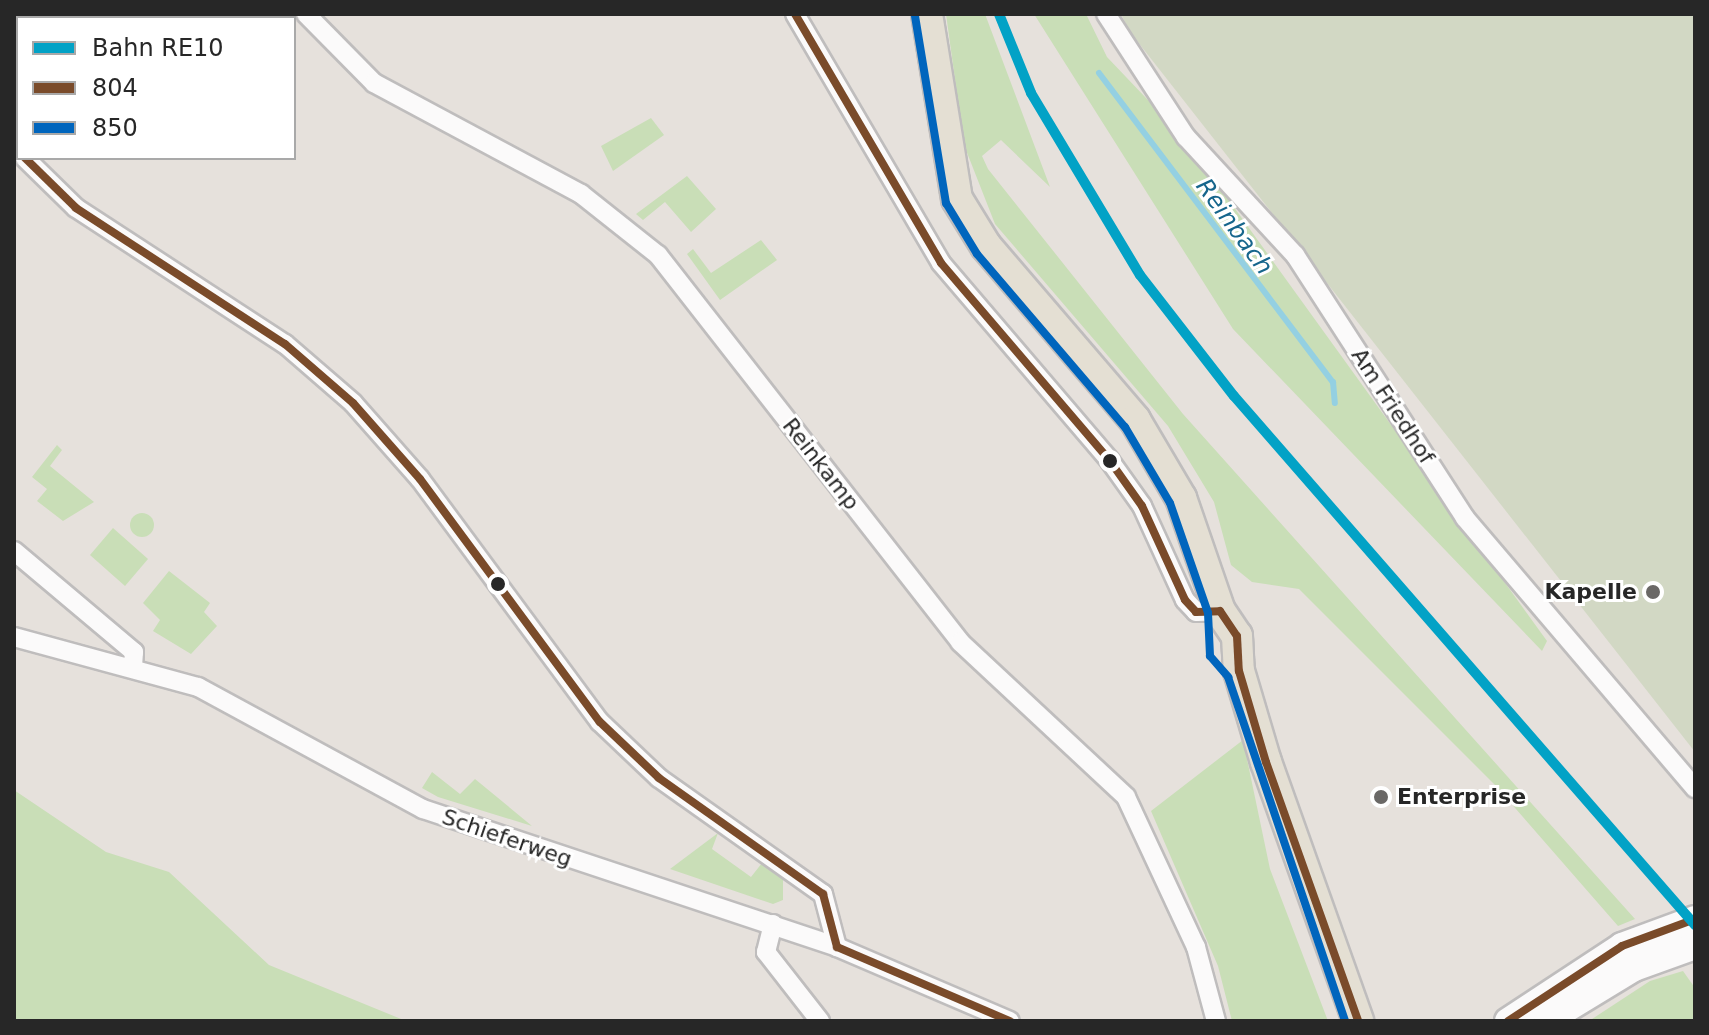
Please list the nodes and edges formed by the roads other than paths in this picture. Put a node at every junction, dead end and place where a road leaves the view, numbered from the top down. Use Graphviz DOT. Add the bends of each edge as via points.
graph roads {
  1 [pos="306,14"];
  2 [pos="795,14"];
  3 [pos="927,14"];
  4 [pos="1106,14"];
  5 [pos="27,160"];
  6 [pos="14,551"];
  7 [pos="1220,611"];
  8 [pos="14,637"];
  9 [pos="133,666"];
  10 [pos="1695,788"];
  11 [pos="1695,919"];
  12 [pos="773,924"];
  13 [pos="1695,946"];
  14 [pos="837,947"];
  15 [pos="820,1021"];
  16 [pos="1010,1021"];
  17 [pos="1216,1021"];
  18 [pos="1358,1021"];
  19 [pos="1508,1021"];
  20 [pos="1547,1021"];
  1 -- 17 [label="street, Reinkamp" via="374,83 581,194 658,255 960,642 1126,797 1196,947"];
  2 -- 7 [label="street" via="941,263 1110,461 1142,506 1185,600 1196,612"];
  3 -- 7 [label="main road" via="957,199 986,246 1163,461"];
  4 -- 10 [label="street, Am Friedhof" via="1186,137 1295,255 1465,518"];
  5 -- 14 [label="street" via="76,208 285,344 353,403 420,479 600,722 659,778 823,894"];
  6 -- 9 [label="street" via="134,652"];
  7 -- 18 [label="main road" via="1221,652 1239,671"];
  8 -- 9 [label="street, Schieferweg"];
  9 -- 12 [label="street, Schieferweg" via="259,715 423,809"];
  11 -- 19 [label="main road" via="1622,946"];
  12 -- 14 [label="street, Schieferweg"];
  12 -- 15 [label="street" via="766,952"];
  13 -- 20 [label="main road" via="1634,968"];
  14 -- 16 [label="street, Schieferweg"];
}
